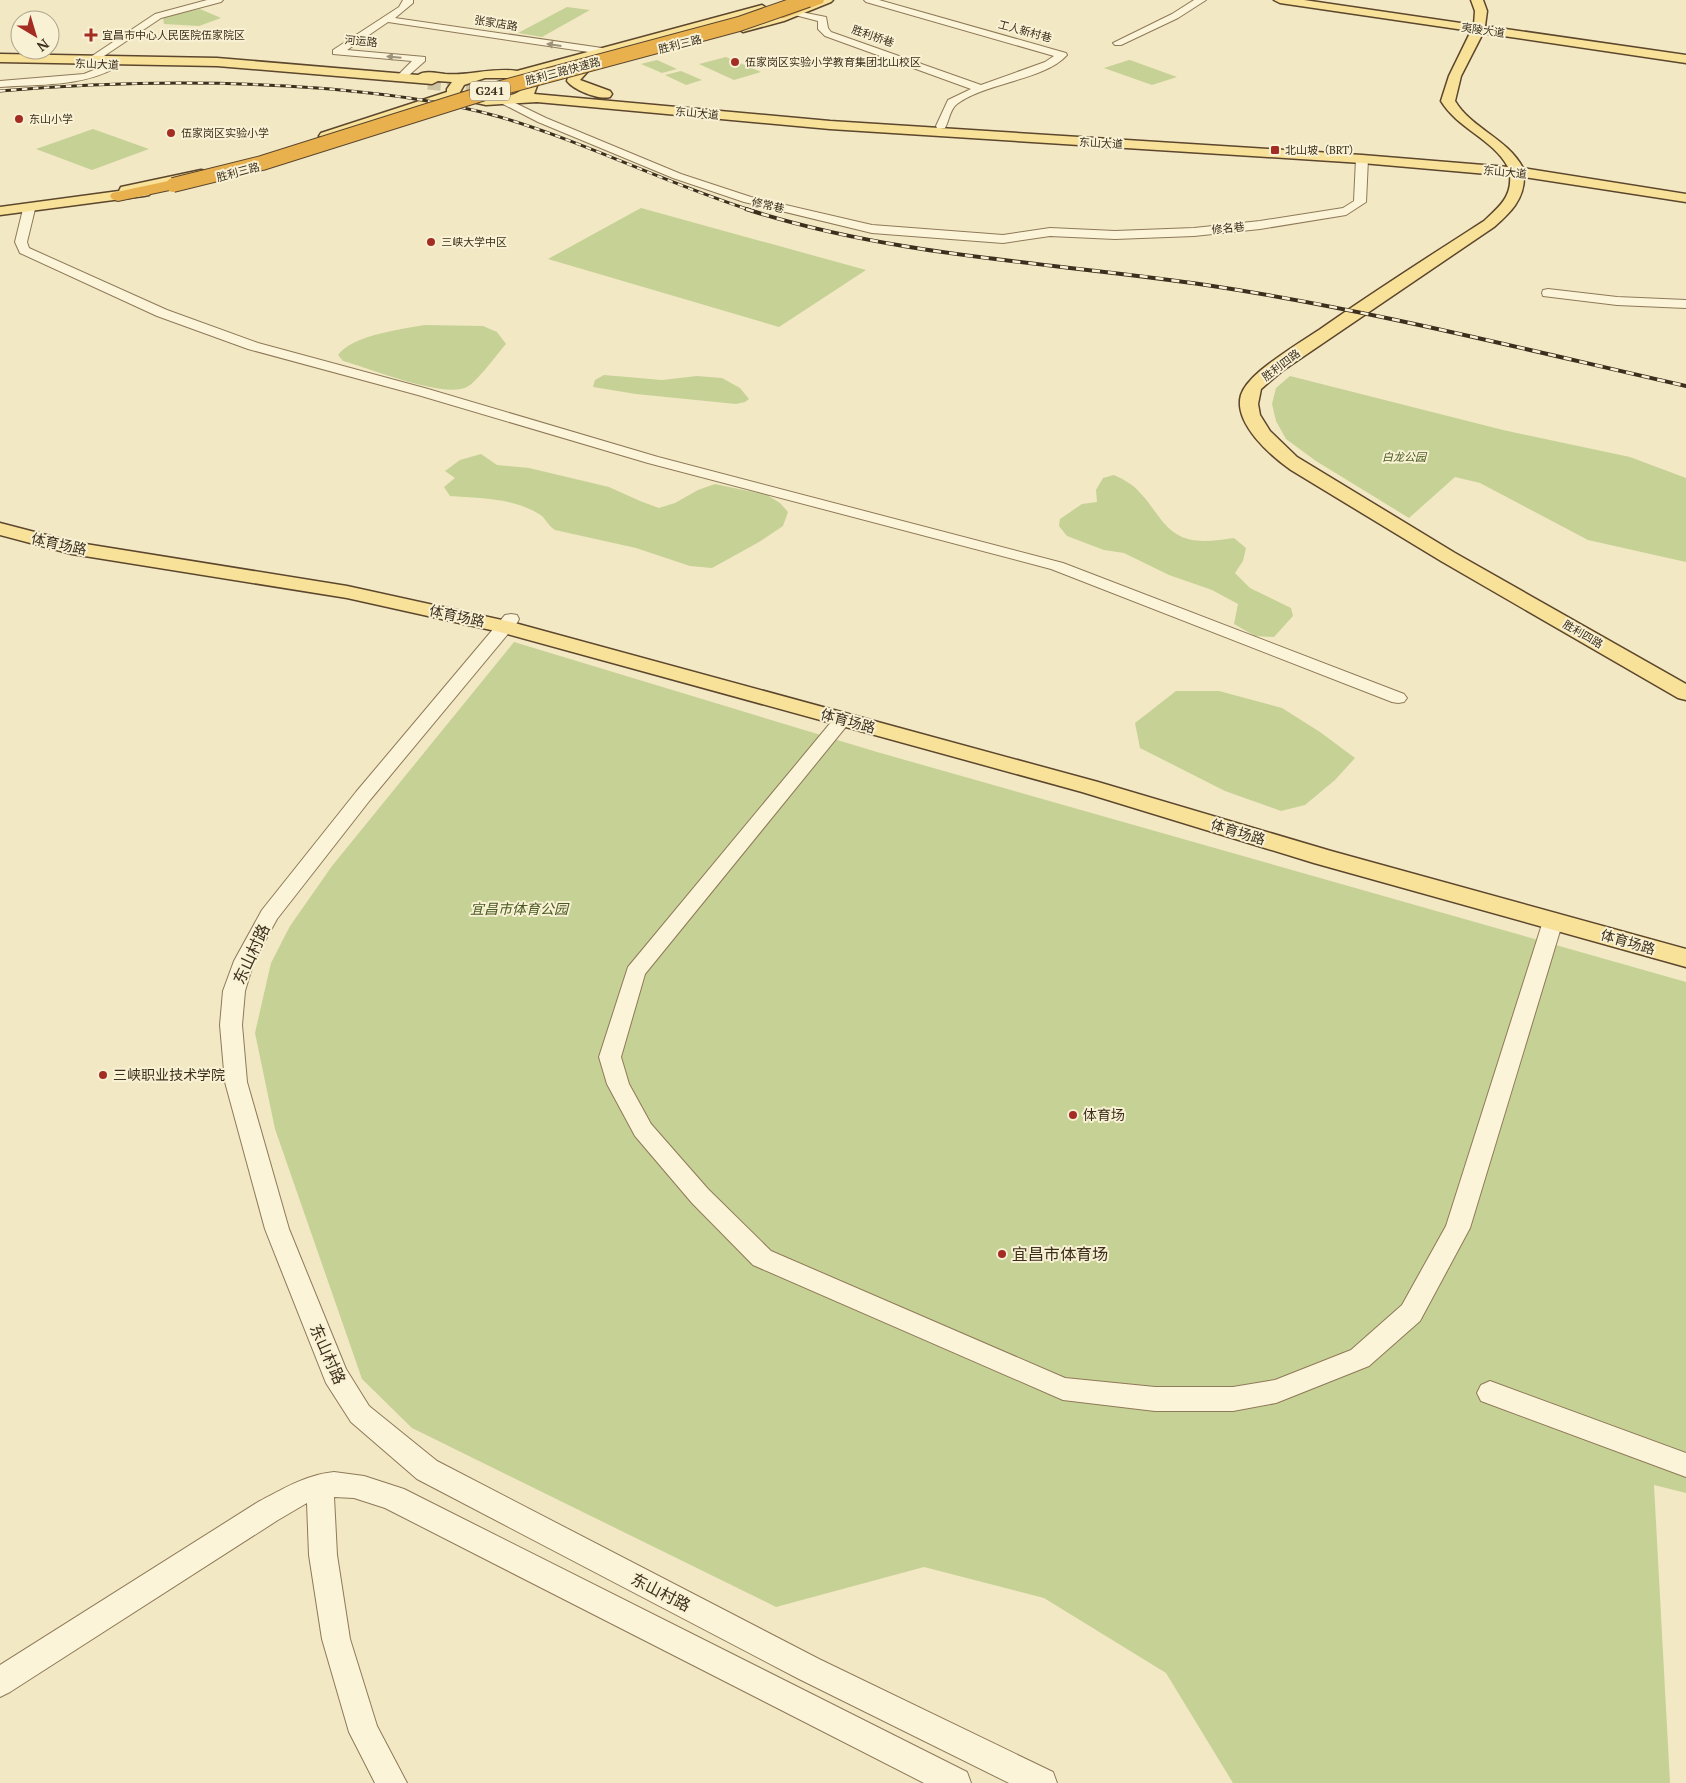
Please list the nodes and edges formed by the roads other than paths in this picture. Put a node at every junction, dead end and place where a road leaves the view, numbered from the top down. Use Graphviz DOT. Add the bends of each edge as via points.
graph roads {
  1 [pos="218,0"];
  2 [pos="408,0"];
  3 [pos="788,0"];
  4 [pos="808,0"];
  5 [pos="818,0"];
  6 [pos="826,0"];
  7 [pos="868,0"];
  8 [pos="1201,0"];
  9 [pos="1280,0"];
  10 [pos="1293,0"];
  11 [pos="165,3"];
  12 [pos="797,6"];
  13 [pos="386,19"];
  14 [pos="1485,21"];
  15 [pos="1440,22"];
  16 [pos="117,42"];
  17 [pos="1118,43"];
  18 [pos="602,51"];
  19 [pos="626,58"];
  20 [pos="1686,58"];
  21 [pos="0,60"];
  22 [pos="91,60"];
  23 [pos="125,64"];
  24 [pos="584,69"];
  25 [pos="404,74"];
  26 [pos="518,75"];
  27 [pos="474,76"];
  28 [pos="430,82"];
  29 [pos="0,84"];
  30 [pos="537,88"];
  31 [pos="982,89"];
  32 [pos="454,94"];
  33 [pos="605,94"];
  34 [pos="509,99"];
  35 [pos="468,100"];
  36 [pos="867,124"];
  37 [pos="941,126"];
  38 [pos="1487,152"];
  39 [pos="1362,159"];
  40 [pos="1438,160"];
  41 [pos="1523,170"];
  42 [pos="1639,183"];
  43 [pos="172,184"];
  44 [pos="1621,188"];
  45 [pos="1686,190"];
  46 [pos="1520,191"];
  47 [pos="118,194"];
  48 [pos="1686,198"];
  49 [pos="0,206"];
  50 [pos="29,208"];
  51 [pos="0,211"];
  52 [pos="1050,232"];
  53 [pos="1548,292"];
  54 [pos="1686,304"];
  55 [pos="0,522"];
  56 [pos="0,529"];
  57 [pos="508,622"];
  58 [pos="1686,685"];
  59 [pos="1686,693"];
  60 [pos="1398,698"];
  61 [pos="843,719"];
  62 [pos="1553,921"];
  63 [pos="1686,947"];
  64 [pos="1686,958"];
  65 [pos="1490,1393"];
  66 [pos="1686,1465"];
  67 [pos="320,1486"];
  68 [pos="0,1682"];
  69 [pos="1006,1775"];
  70 [pos="392,1783"];
  71 [pos="956,1783"];
  72 [pos="1042,1783"];
  1 -- 16 [label="street" via="158,16"];
  2 -- 13 [label="street, 河运路" via="402,9"];
  3 -- 18 [label="main road, 胜利三路"];
  4 -- 43 [label="highway, 胜利三路快速路 / G241, bridge" via="738,24 478,94 262,163"];
  5 -- 19 [label="highway, bridge" via="737,28"];
  6 -- 12 [label="main road, 胜利三路"];
  7 -- 31 [label="street, 工人新村巷" via="1062,55 1049,64"];
  8 -- 17 [label="street" via="1176,16"];
  9 -- 15 [label="main road, 夷陵大道"];
  10 -- 15 [label="main road, 夷陵大道"];
  11 -- 16 [label="street"];
  12 -- 19 [label="main road, 胜利三路" via="756,25"];
  12 -- 31 [label="street, 胜利桥巷" via="823,20 823,29 828,34"];
  12 -- 43 [label="highway, 胜利三路快速路 / G241, bridge" via="469,93 266,159"];
  18 -- 13 [label="street, 张家店路, one-way"];
  25 -- 13 [label="street, 河运路, one-way" via="420,60 337,52"];
  14 -- 15 [label="main road, 夷陵大道"];
  14 -- 20 [label="main road, 夷陵大道" via="1533,34"];
  14 -- 20 [label="main road, 夷陵大道" via="1497,34"];
  14 -- 38 [label="main road" via="1454,76 1448,101"];
  16 -- 22 [label="street"];
  18 -- 26 [label="main road, 胜利三路"];
  19 -- 24 [label="main road, 胜利三路"];
  21 -- 22 [label="main road, 东山大道"];
  21 -- 23 [label="main road, 东山大道"];
  22 -- 23 [label="main road, 东山大道"];
  23 -- 25 [label="main road" via="135,58 218,60"];
  23 -- 28 [label="main road" via="321,72"];
  23 -- 29 [label="street" via="85,77"];
  23 -- 32 [label="main road" via="126,68 227,70 364,80 429,87"];
  24 -- 30 [label="main road, 胜利三路"];
  24 -- 33 [label="main road" via="574,76 573,81"];
  25 -- 27 [label="main road" via="449,78"];
  26 -- 27 [label="main road"];
  26 -- 30 [label="main road"];
  27 -- 32 [label="main road" via="455,85"];
  30 -- 33 [label="main road, 东山大道"];
  30 -- 34 [label="main road"];
  30 -- 36 [label="main road"];
  31 -- 37 [label="street, 工人新村巷" via="952,102"];
  32 -- 35 [label="main road"];
  32 -- 47 [label="main road, 胜利三路 / G241" via="255,160"];
  33 -- 36 [label="main road, 东山大道"];
  34 -- 35 [label="main road, 东山大道"];
  34 -- 36 [label="main road, 东山大道" via="538,98"];
  34 -- 52 [label="street, 修常巷" via="542,120 677,176 748,200 872,229 1003,239"];
  35 -- 47 [label="main road, 胜利三路 / G241" via="248,170 175,187"];
  36 -- 37 [label="main road, 东山大道"];
  36 -- 39 [label="main road, 东山大道"];
  37 -- 40 [label="main road, 东山大道"];
  38 -- 39 [label="main road, 东山大道"];
  38 -- 40 [label="main road" via="1464,159"];
  38 -- 41 [label="main road, 东山大道"];
  38 -- 41 [label="main road" via="1509,157"];
  38 -- 42 [label="main road" via="1526,158 1541,166"];
  38 -- 46 [label="main road"];
  39 -- 52 [label="street, 修名巷" via="1360,202 1346,211 1194,232 1115,235"];
  40 -- 41 [label="main road, 东山大道"];
  41 -- 42 [label="main road, 东山大道"];
  41 -- 44 [label="main road, 东山大道"];
  41 -- 46 [label="main road, 胜利四路" via="1518,182"];
  42 -- 45 [label="main road, 东山大道"];
  43 -- 47 [label="highway, G241"];
  44 -- 46 [label="main road" via="1546,181"];
  44 -- 48 [label="main road, 东山大道"];
  46 -- 58 [label="main road, 胜利四路" via="1519,208 1501,225 1431,269 1278,375 1266,386 1259,400 1263,419 1275,438 1308,464 1455,555"];
  46 -- 59 [label="main road, 胜利四路" via="1489,224 1356,311 1256,385 1250,395 1254,418 1267,442 1298,466 1448,557"];
  47 -- 49 [label="main road, 胜利三路 / G241"];
  47 -- 50 [label="main road, 胜利三路 / G241"];
  50 -- 51 [label="main road, 胜利三路 / G241"];
  50 -- 60 [label="street" via="21,242 24,250 162,313 244,343 653,460 1057,566"];
  53 -- 54 [label="street" via="1607,300"];
  55 -- 57 [label="main road, 体育场路" via="77,541 359,585"];
  56 -- 57 [label="main road, 体育场路" via="72,548 347,592"];
  57 -- 61 [label="main road, 体育场路"];
  57 -- 63 [label="main road, 体育场路"];
  57 -- 69 [label="street, 东山村路" via="269,915 244,961 234,992 231,1025 236,1082 277,1230 335,1375 360,1414 427,1470"];
  61 -- 62 [label="main road, 体育场路"];
  61 -- 62 [label="street" via="635,972 610,1057 618,1084 643,1130 700,1196 762,1258 1063,1388 1155,1399 1233,1399 1276,1391 1360,1358 1411,1313 1458,1228"];
  62 -- 64 [label="main road, 体育场路"];
  65 -- 66 [label="street"];
  67 -- 68 [label="street" via="268,1511"];
  67 -- 70 [label="street" via="323,1555 336,1639 364,1732"];
  67 -- 71 [label="street" via="344,1483 394,1498"];
  69 -- 72 [label="street, 东山村路"];
}
